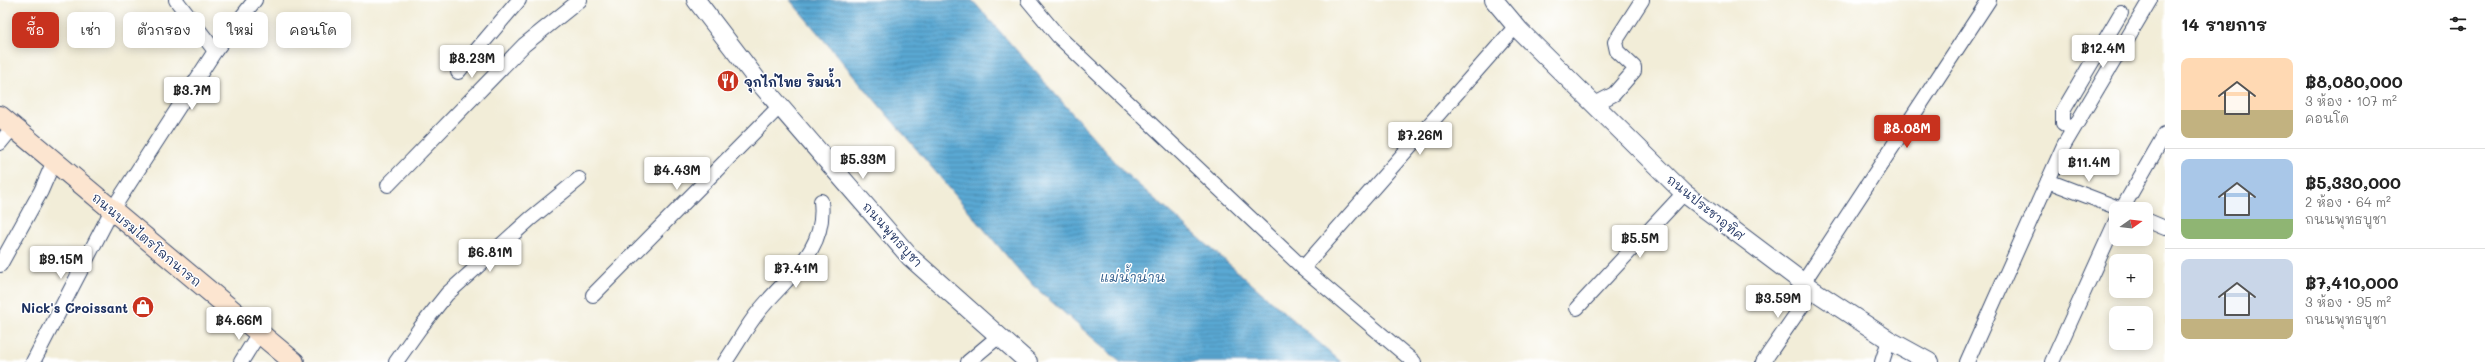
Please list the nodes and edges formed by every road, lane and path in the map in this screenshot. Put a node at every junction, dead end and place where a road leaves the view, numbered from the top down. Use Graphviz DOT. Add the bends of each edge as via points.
graph roads {
  1 [pos="176,0"];
  2 [pos="255,0"];
  3 [pos="519,0"];
  4 [pos="580,0"];
  5 [pos="696,0"];
  6 [pos="1028,0"];
  7 [pos="1494,0"];
  8 [pos="1642,0"];
  9 [pos="1989,0"];
  10 [pos="2150,0"];
  11 [pos="2121,13"];
  12 [pos="1516,26"];
  13 [pos="215,51"];
  14 [pos="458,72"];
  15 [pos="1595,104"];
  16 [pos="780,106"];
  17 [pos="7,121"];
  18 [pos="2072,130"];
  19 [pos="2165,134"];
  20 [pos="0,143"];
  21 [pos="54,161"];
  22 [pos="580,179"];
  23 [pos="2048,181"];
  24 [pos="388,185"];
  25 [pos="1684,192"];
  26 [pos="821,201"];
  27 [pos="2125,202"];
  28 [pos="2109,204"];
  29 [pos="112,210"];
  30 [pos="2153,223"];
  31 [pos="2165,228"];
  32 [pos="2109,236"];
  33 [pos="0,265"];
  34 [pos="1303,268"];
  35 [pos="1808,287"];
  36 [pos="593,295"];
  37 [pos="1577,308"];
  38 [pos="259,333"];
  39 [pos="999,336"];
  40 [pos="1889,340"];
  41 [pos="33,362"];
  42 [pos="241,362"];
  43 [pos="294,362"];
  44 [pos="396,362"];
  45 [pos="725,362"];
  46 [pos="968,362"];
  47 [pos="1028,362"];
  48 [pos="1414,362"];
  49 [pos="1764,362"];
  50 [pos="1882,362"];
  51 [pos="1929,362"];
  52 [pos="1967,362"];
  53 [pos="2052,362"];
  1 -- 13 [label="street"];
  2 -- 13 [label="street"];
  3 -- 14 [label="street"];
  4 -- 24 [label="street" via="524,45"];
  5 -- 16 [label="street, ถนนพุทธบูชา"];
  6 -- 34 [label="street" via="1058,36"];
  7 -- 12 [label="street, ถนนประชาอุทิศ"];
  8 -- 15 [label="street" via="1615,42 1617,51 1634,66 1634,71 1614,94"];
  9 -- 35 [label="street"];
  10 -- 18 [label="street"];
  11 -- 18 [label="street" via="2063,111 2063,123"];
  12 -- 15 [label="street, ถนนประชาอุทิศ"];
  12 -- 34 [label="street"];
  13 -- 29 [label="street"];
  15 -- 25 [label="street, ถนนประชาอุทิศ"];
  16 -- 36 [label="street"];
  16 -- 39 [label="street, ถนนพุทธบูชา" via="910,256"];
  17 -- 20 [label="street"];
  17 -- 21 [label="main road, ถนนบรมไตรโลกนารถ"];
  18 -- 23 [label="street"];
  19 -- 27 [label="street"];
  21 -- 29 [label="main road, ถนนบรมไตรโลกนารถ"];
  21 -- 33 [label="street"];
  22 -- 44 [label="street" via="530,219 447,294"];
  23 -- 28 [label="street"];
  23 -- 52 [label="street"];
  25 -- 35 [label="street, ถนนประชาอุทิศ"];
  25 -- 37 [label="street"];
  26 -- 45 [label="street" via="819,232 810,255 758,312"];
  29 -- 38 [label="main road, ถนนบรมไตรโลกนารถ"];
  29 -- 41 [label="street"];
  30 -- 31 [label="street"];
  32 -- 53 [label="street"];
  34 -- 48 [label="street"];
  35 -- 40 [label="street, ถนนประชาอุทิศ"];
  35 -- 49 [label="street"];
  38 -- 42 [label="street"];
  38 -- 43 [label="main road, ถนนบรมไตรโลกนารถ"];
  39 -- 46 [label="street"];
  39 -- 47 [label="street, ถนนพุทธบูชา"];
  40 -- 50 [label="street"];
  40 -- 51 [label="street, ถนนประชาอุทิศ"];
}
